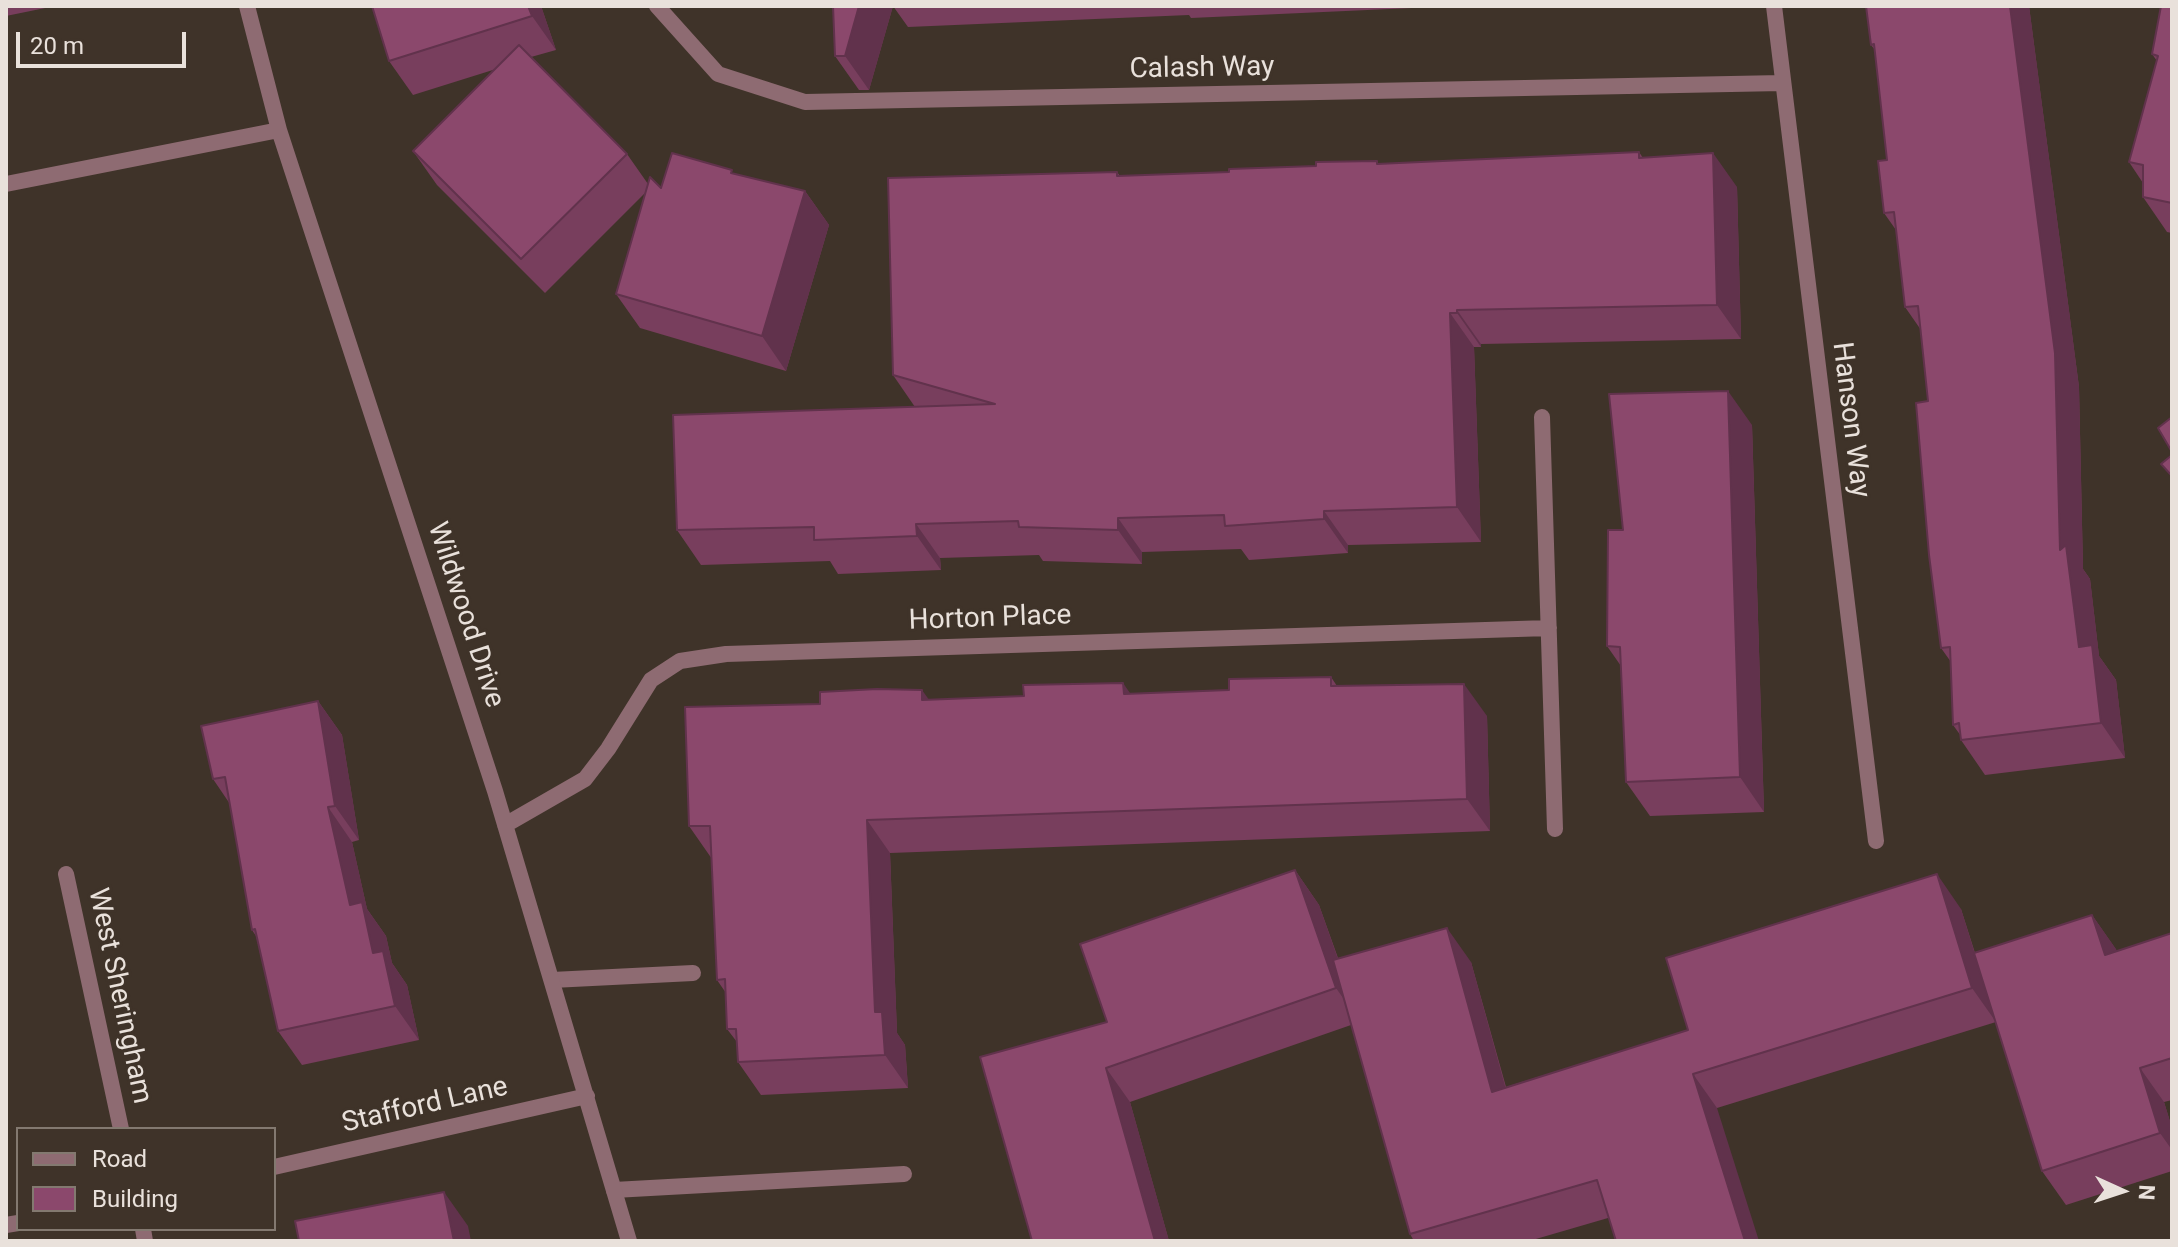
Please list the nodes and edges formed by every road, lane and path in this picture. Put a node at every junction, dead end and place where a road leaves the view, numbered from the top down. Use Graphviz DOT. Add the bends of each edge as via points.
graph roads {
  1 [pos="247,6"];
  2 [pos="657,6"];
  3 [pos="1774,6"];
  4 [pos="1782,83"];
  5 [pos="279,130"];
  6 [pos="6,184"];
  7 [pos="1542,417"];
  8 [pos="1549,628"];
  9 [pos="505,825"];
  10 [pos="1555,829"];
  11 [pos="1876,841"];
  12 [pos="66,874"];
  13 [pos="693,973"];
  14 [pos="552,980"];
  15 [pos="587,1096"];
  16 [pos="121,1127"];
  17 [pos="276,1167"];
  18 [pos="904,1174"];
  19 [pos="614,1190"];
  20 [pos="629,1241"];
  1 -- 5 [label="street, Wildwood Drive"];
  2 -- 4 [label="street, Calash Way" via="718,74 805,102"];
  3 -- 4 [label="street, Hanson Way"];
  4 -- 11 [label="street, Hanson Way"];
  5 -- 6 [label="street"];
  5 -- 9 [label="street, Wildwood Drive"];
  7 -- 8 [label="street"];
  8 -- 9 [label="street, Horton Place" via="726,654 680,661 651,680 585,779"];
  8 -- 10 [label="street"];
  9 -- 14 [label="street, Wildwood Drive"];
  12 -- 16 [label="street, West Sheringham"];
  13 -- 14 [label="street"];
  14 -- 15 [label="street, Wildwood Drive"];
  15 -- 17 [label="street, Stafford Lane"];
  15 -- 19 [label="street, Wildwood Drive"];
  18 -- 19 [label="street"];
  19 -- 20 [label="street, Wildwood Drive"];
}
